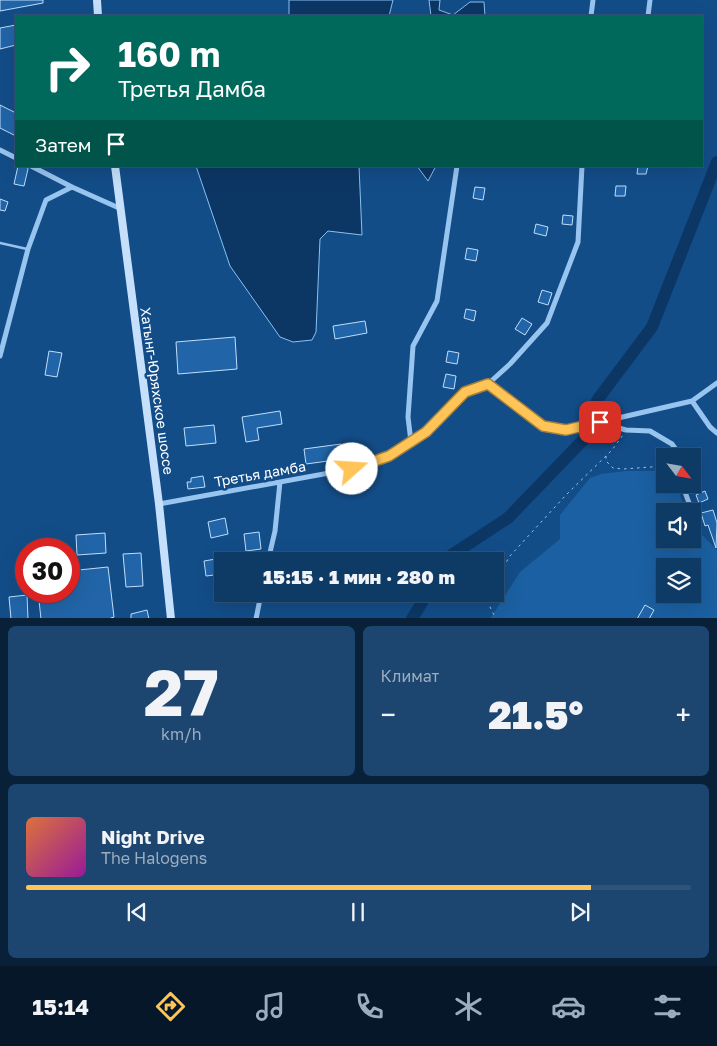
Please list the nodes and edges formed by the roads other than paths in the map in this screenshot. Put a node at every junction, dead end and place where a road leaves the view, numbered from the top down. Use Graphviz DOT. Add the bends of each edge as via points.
graph roads {
  1 [pos="97,0"];
  2 [pos="593,0"];
  3 [pos="650,0"];
  4 [pos="98,15"];
  5 [pos="591,15"];
  6 [pos="648,15"];
  7 [pos="0,150"];
  8 [pos="15,158"];
  9 [pos="33,167"];
  10 [pos="115,167"];
  11 [pos="457,167"];
  12 [pos="582,167"];
  13 [pos="72,187"];
  14 [pos="119,208"];
  15 [pos="0,243"];
  16 [pos="28,249"];
  17 [pos="0,356"];
  18 [pos="717,382"];
  19 [pos="488,384"];
  20 [pos="692,401"];
  21 [pos="600,422"];
  22 [pos="717,433"];
  23 [pos="411,442"];
  24 [pos="675,448"];
  25 [pos="280,482"];
  26 [pos="159,504"];
  27 [pos="270,552"];
  28 [pos="259,602"];
  29 [pos="171,618"];
  30 [pos="256,618"];
  1 -- 4 [label="main road"];
  2 -- 5 [label="street"];
  3 -- 6 [label="street"];
  7 -- 8 [label="street"];
  9 -- 13 [label="street"];
  10 -- 14 [label="main road, Хатынг-Юряхское шоссе"];
  11 -- 23 [label="street" via="437,301 414,346 408,417"];
  12 -- 19 [label="street" via="578,242 547,323"];
  13 -- 14 [label="street"];
  13 -- 16 [label="street" via="46,200"];
  14 -- 26 [label="main road, Хатынг-Юряхское шоссе"];
  15 -- 16 [label="lane"];
  16 -- 17 [label="street"];
  18 -- 20 [label="street"];
  19 -- 21 [label="street" via="543,426 566,430"];
  19 -- 23 [label="street, Третья дамба" via="465,392 426,432"];
  20 -- 21 [label="street"];
  20 -- 22 [label="street"];
  21 -- 24 [label="street" via="626,430 650,431"];
  23 -- 25 [label="street, Третья дамба" via="389,456 352,469"];
  25 -- 26 [label="street, Третья дамба"];
  25 -- 27 [label="street"];
  26 -- 29 [label="main road, Хатынг-Юряхское шоссе"];
  28 -- 30 [label="street"];
}
